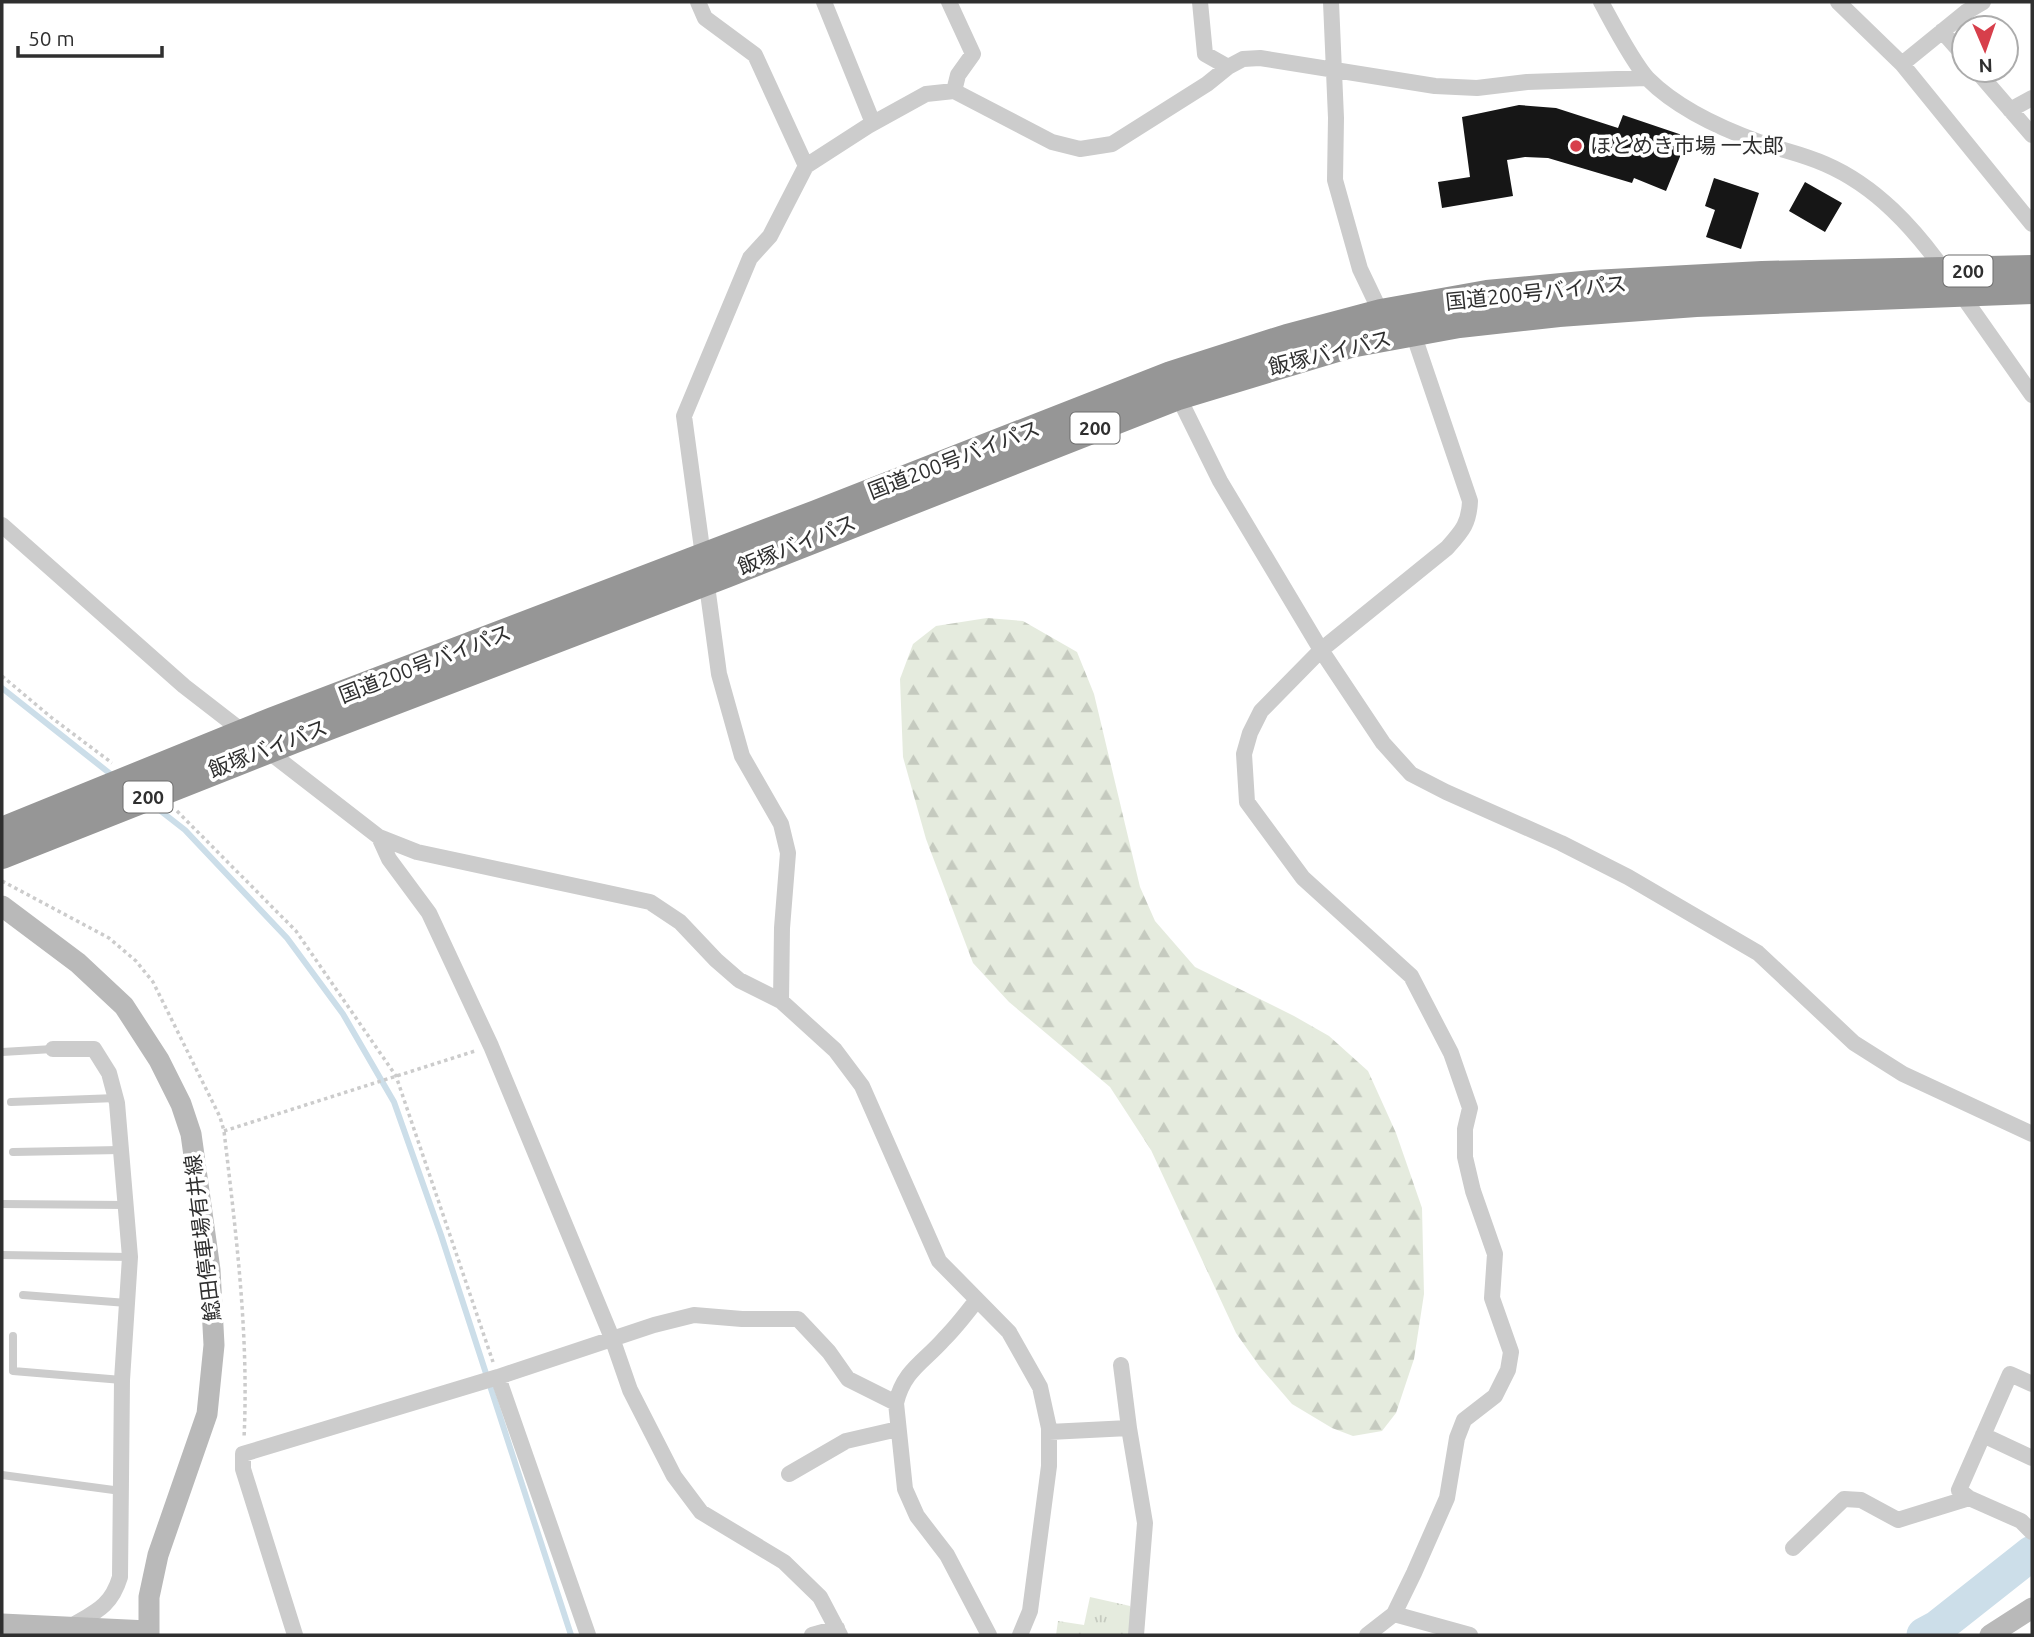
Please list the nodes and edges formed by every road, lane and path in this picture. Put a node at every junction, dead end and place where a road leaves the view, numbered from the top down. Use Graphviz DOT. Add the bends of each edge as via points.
graph roads {
  1 [pos="698,2"];
  2 [pos="824,2"];
  3 [pos="949,2"];
  4 [pos="1200,2"];
  5 [pos="1331,2"];
  6 [pos="1601,2"];
  7 [pos="1838,2"];
  8 [pos="1983,2"];
  9 [pos="1942,31"];
  10 [pos="1950,40"];
  11 [pos="1902,64"];
  12 [pos="1228,67"];
  13 [pos="1335,71"];
  14 [pos="1647,78"];
  15 [pos="1988,84"];
  16 [pos="954,91"];
  17 [pos="2032,99"];
  18 [pos="2010,110"];
  19 [pos="873,123"];
  20 [pos="2032,135"];
  21 [pos="806,166"];
  22 [pos="2032,224"];
  23 [pos="2032,269"];
  24 [pos="2032,290"];
  25 [pos="1381,313"];
  26 [pos="1413,333"];
  27 [pos="2032,395"];
  28 [pos="1178,396"];
  29 [pos="2,525"];
  30 [pos="1321,650"];
  31 [pos="2,676"];
  32 [pos="284,730"];
  33 [pos="119,768"];
  34 [pos="175,810"];
  35 [pos="2,831"];
  36 [pos="379,838"];
  37 [pos="2,855"];
  38 [pos="2,906"];
  39 [pos="781,1001"];
  40 [pos="491,1046"];
  41 [pos="53,1049"];
  42 [pos="2,1052"];
  43 [pos="396,1076"];
  44 [pos="116,1098"];
  45 [pos="10,1102"];
  46 [pos="224,1131"];
  47 [pos="2032,1133"];
  48 [pos="120,1150"];
  49 [pos="13,1152"];
  50 [pos="2,1204"];
  51 [pos="125,1205"];
  52 [pos="2,1255"];
  53 [pos="130,1257"];
  54 [pos="23,1295"];
  55 [pos="976,1301"];
  56 [pos="127,1303"];
  57 [pos="13,1336"];
  58 [pos="612,1338"];
  59 [pos="1121,1365"];
  60 [pos="498,1377"];
  61 [pos="122,1380"];
  62 [pos="2032,1384"];
  63 [pos="896,1403"];
  64 [pos="1129,1428"];
  65 [pos="898,1429"];
  66 [pos="1049,1432"];
  67 [pos="1983,1435"];
  68 [pos="2032,1458"];
  69 [pos="789,1474"];
  70 [pos="2,1475"];
  71 [pos="121,1491"];
  72 [pos="1969,1498"];
  73 [pos="2032,1532"];
  74 [pos="1793,1548"];
  75 [pos="2032,1608"];
  76 [pos="1394,1614"];
  77 [pos="2,1624"];
  78 [pos="70,1627"];
  79 [pos="838,1631"];
  80 [pos="148,1633"];
  81 [pos="295,1635"];
  82 [pos="588,1635"];
  83 [pos="812,1635"];
  84 [pos="989,1635"];
  85 [pos="1020,1635"];
  86 [pos="1136,1635"];
  87 [pos="1367,1635"];
  88 [pos="1469,1635"];
  89 [pos="1990,1635"];
  1 -- 21 [label="street" via="705,18 755,55"];
  2 -- 19 [label="street"];
  3 -- 16 [label="street" via="973,54 958,75"];
  4 -- 12 [label="street" via="1205,54"];
  5 -- 13 [label="street"];
  6 -- 14 [label="street"];
  7 -- 11 [label="street"];
  8 -- 9 [label="street"];
  9 -- 10 [label="street"];
  9 -- 11 [label="street"];
  11 -- 22 [label="street"];
  12 -- 13 [label="street" via="1260,58"];
  12 -- 16 [label="street" via="1112,144 1080,149 1052,142"];
  13 -- 14 [label="street" via="1477,88"];
  13 -- 25 [label="street" via="1335,180 1360,269"];
  14 -- 27 [label="street" via="1704,118 1826,164 1883,199 1933,255"];
  15 -- 18 [label="street"];
  16 -- 19 [label="street" via="926,94"];
  17 -- 18 [label="street"];
  18 -- 20 [label="street"];
  19 -- 21 [label="street"];
  21 -- 39 [label="street" via="770,236 750,258 684,416 719,674 743,756 780,824 788,853"];
  23 -- 25 [label="highway, 国道200号バイパス / 200" via="1762,275 1592,285 1487,294"];
  24 -- 26 [label="highway, 飯塚バイパス / 200" via="1696,303 1459,324"];
  25 -- 26 [label="street"];
  25 -- 32 [label="highway, 国道200号バイパス / 200" via="1171,375"];
  26 -- 28 [label="highway, 飯塚バイパス / 200" via="1350,344"];
  26 -- 30 [label="street" via="1470,501 1469,518 1447,548"];
  28 -- 30 [label="street" via="1220,481"];
  28 -- 32 [label="highway, 飯塚バイパス / 200" via="713,579"];
  29 -- 36 [label="street" via="184,686"];
  30 -- 47 [label="street" via="1382,743 1411,774 1628,877 1758,953 1854,1043 1903,1074"];
  30 -- 76 [label="street" via="1261,711 1250,733 1244,754 1247,802 1303,878 1411,976 1451,1053 1470,1108 1465,1129 1473,1191 1495,1254 1492,1298 1511,1352 1495,1396 1464,1420 1447,1498"];
  31 -- 33 [label="path"];
  32 -- 35 [label="highway, 国道200号バイパス / 200"];
  32 -- 37 [label="highway, 飯塚バイパス / 200"];
  34 -- 43 [label="path" via="296,931"];
  36 -- 39 [label="street" via="417,852 650,902 680,922 739,980"];
  36 -- 40 [label="street" via="429,914"];
  38 -- 80 [label="main road, 鯰田停車場有井線" via="78,963 124,1006 159,1060 191,1134 210,1270 214,1345 207,1414 158,1555 149,1597"];
  39 -- 55 [label="street" via="835,1050 862,1086 939,1261"];
  40 -- 43 [label="path"];
  40 -- 58 [label="street"];
  41 -- 42 [label="lane"];
  41 -- 44 [label="street" via="94,1049 109,1073"];
  43 -- 46 [label="path"];
  43 -- 60 [label="path"];
  44 -- 45 [label="lane"];
  44 -- 48 [label="street"];
  48 -- 49 [label="lane"];
  48 -- 51 [label="street"];
  50 -- 51 [label="lane"];
  51 -- 53 [label="street"];
  52 -- 53 [label="lane"];
  53 -- 56 [label="street"];
  54 -- 56 [label="lane"];
  55 -- 63 [label="street" via="943,1341 916,1363"];
  55 -- 66 [label="street" via="1009,1332 1040,1387"];
  56 -- 61 [label="street"];
  57 -- 61 [label="lane" via="13,1371"];
  58 -- 60 [label="street"];
  58 -- 63 [label="street" via="694,1315 797,1319 848,1378"];
  58 -- 79 [label="street" via="630,1390 674,1476 701,1512 784,1562 820,1597"];
  59 -- 64 [label="street"];
  60 -- 81 [label="street" via="243,1454 243,1469"];
  60 -- 82 [label="street"];
  61 -- 71 [label="street"];
  62 -- 72 [label="street" via="2010,1374 1959,1490"];
  63 -- 65 [label="street"];
  64 -- 66 [label="street"];
  64 -- 86 [label="street" via="1145,1523"];
  65 -- 69 [label="street" via="846,1441"];
  65 -- 84 [label="street" via="905,1489"];
  66 -- 85 [label="street" via="1049,1466 1030,1611"];
  67 -- 68 [label="street"];
  70 -- 71 [label="lane"];
  71 -- 78 [label="street" via="116,1592 104,1607"];
  72 -- 73 [label="street" via="2021,1521"];
  72 -- 74 [label="street" via="1898,1520 1861,1500 1844,1499"];
  75 -- 89 [label="main road"];
  76 -- 87 [label="street"];
  76 -- 88 [label="street"];
  77 -- 78 [label="main road"];
  78 -- 80 [label="main road"];
  79 -- 83 [label="street"];
}
